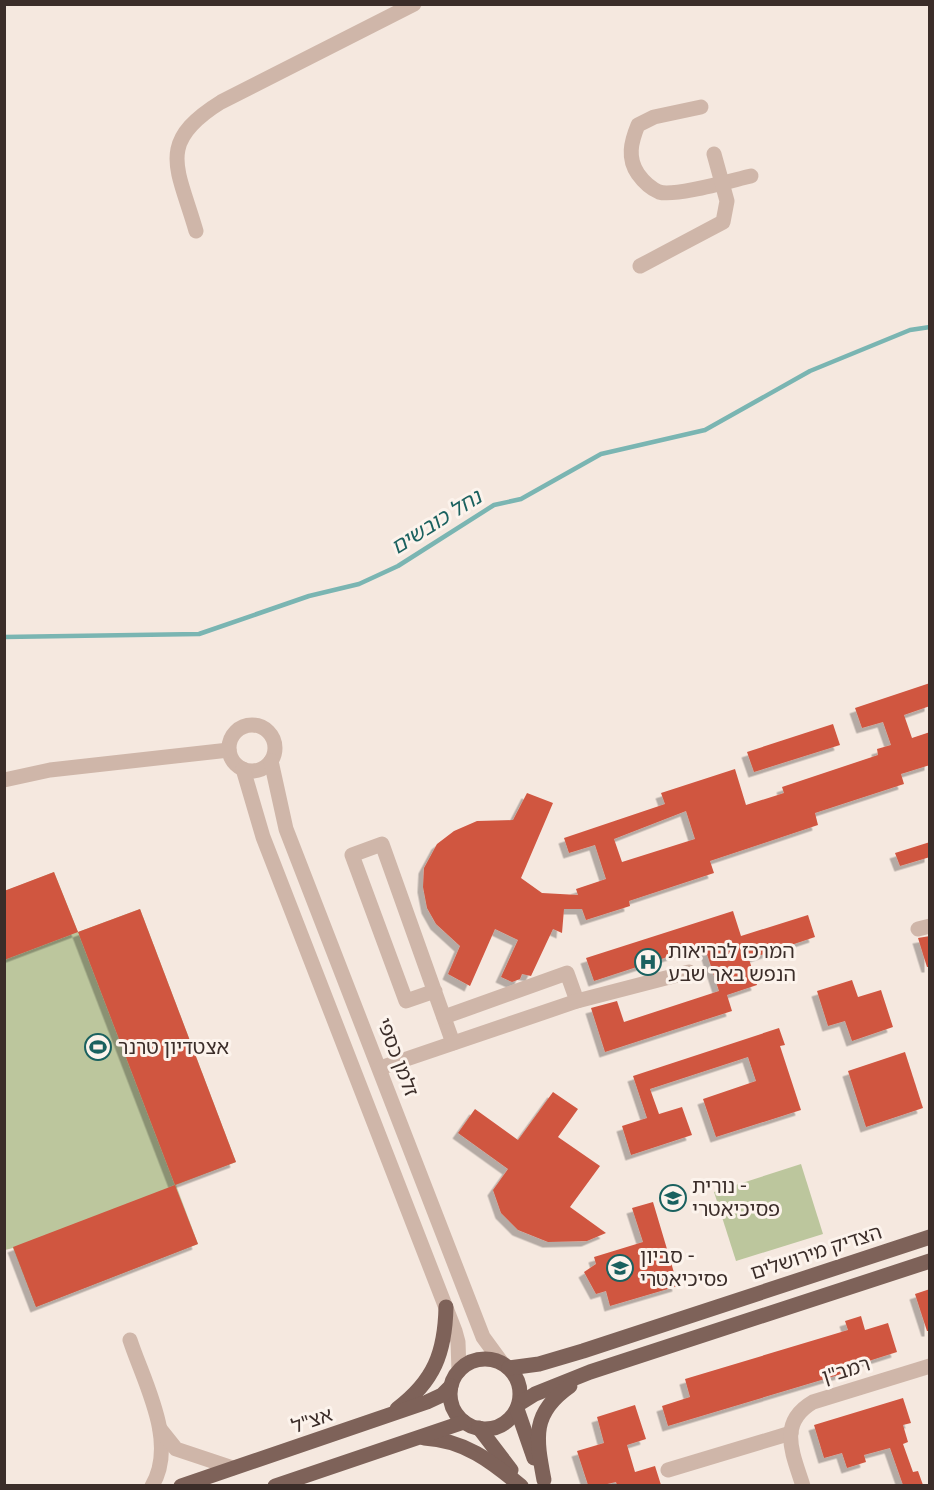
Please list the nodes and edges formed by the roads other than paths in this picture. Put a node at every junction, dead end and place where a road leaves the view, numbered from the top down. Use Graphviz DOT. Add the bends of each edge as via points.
graph roads {
  1 [pos="414,4"];
  2 [pos="701,107"];
  3 [pos="714,154"];
  4 [pos="752,176"];
  5 [pos="723,183"];
  6 [pos="196,231"];
  7 [pos="640,266"];
  8 [pos="229,750"];
  9 [pos="271,761"];
  10 [pos="243,769"];
  11 [pos="4,780"];
  12 [pos="689,972"];
  13 [pos="435,991"];
  14 [pos="577,1001"];
  15 [pos="444,1017"];
  16 [pos="453,1043"];
  17 [pos="380,1068"];
  18 [pos="928,1235"];
  19 [pos="930,1261"];
  20 [pos="446,1307"];
  21 [pos="130,1340"];
  22 [pos="506,1365"];
  23 [pos="930,1366"];
  24 [pos="459,1371"];
  25 [pos="590,1372"];
  26 [pos="451,1386"];
  27 [pos="518,1406"];
  28 [pos="387,1416"];
  29 [pos="464,1422"];
  30 [pos="479,1428"];
  31 [pos="160,1429"];
  32 [pos="791,1433"];
  33 [pos="418,1437"];
  34 [pos="233,1468"];
  35 [pos="668,1470"];
  36 [pos="545,1483"];
  37 [pos="152,1485"];
  38 [pos="181,1485"];
  39 [pos="275,1485"];
  40 [pos="521,1485"];
  41 [pos="803,1485"];
  1 -- 6 [label="street" via="221,102 185,129 177,147 177,164"];
  2 -- 5 [label="street" via="654,117 638,125 631,142 631,164 644,182 660,192"];
  3 -- 5 [label="street"];
  4 -- 5 [label="street"];
  5 -- 7 [label="street" via="728,201 723,222"];
  8 -- 9 [label="street" via="231,738 239,729 258,726 273,740"];
  8 -- 10 [label="street" via="233,761"];
  8 -- 11 [label="street" via="50,770"];
  9 -- 10 [label="street" via="258,770"];
  9 -- 17 [label="street, זלמן כספי" via="286,829"];
  10 -- 20 [label="street" via="263,837"];
  12 -- 14 [label="street"];
  13 -- 13 [label="street" via="406,1001 352,855 382,844"];
  13 -- 15 [label="street"];
  14 -- 15 [label="street" via="567,973"];
  14 -- 16 [label="street"];
  15 -- 16 [label="street"];
  16 -- 17 [label="street"];
  17 -- 22 [label="street, זלמן כספי" via="483,1337"];
  18 -- 22 [label="main road, הצדיק מירושלים" via="583,1351 539,1364"];
  19 -- 25 [label="main road"];
  20 -- 24 [label="street" via="458,1342"];
  20 -- 28 [label="main road" via="445,1334 436,1363 424,1384"];
  21 -- 31 [label="street"];
  22 -- 24 [label="main road" via="484,1359"];
  22 -- 27 [label="main road" via="519,1384"];
  23 -- 32 [label="street, רמב\"ן" via="813,1402 794,1419"];
  24 -- 26 [label="main road"];
  25 -- 27 [label="main road" via="535,1394"];
  25 -- 36 [label="main road" via="555,1396 545,1408 537,1434"];
  26 -- 28 [label="main road, אצ\"ל" via="442,1395"];
  26 -- 29 [label="main road" via="452,1406"];
  27 -- 30 [label="main road" via="512,1417 497,1427"];
  27 -- 36 [label="main road"];
  28 -- 34 [label="main road, אצ\"ל"];
  29 -- 30 [label="main road"];
  29 -- 33 [label="main road"];
  30 -- 40 [label="main road"];
  31 -- 34 [label="street" via="176,1449"];
  31 -- 37 [label="street" via="162,1454"];
  32 -- 35 [label="street"];
  32 -- 41 [label="street"];
  33 -- 39 [label="main road"];
  33 -- 40 [label="main road" via="468,1447"];
  34 -- 38 [label="main road, אצ\"ל"];
}
